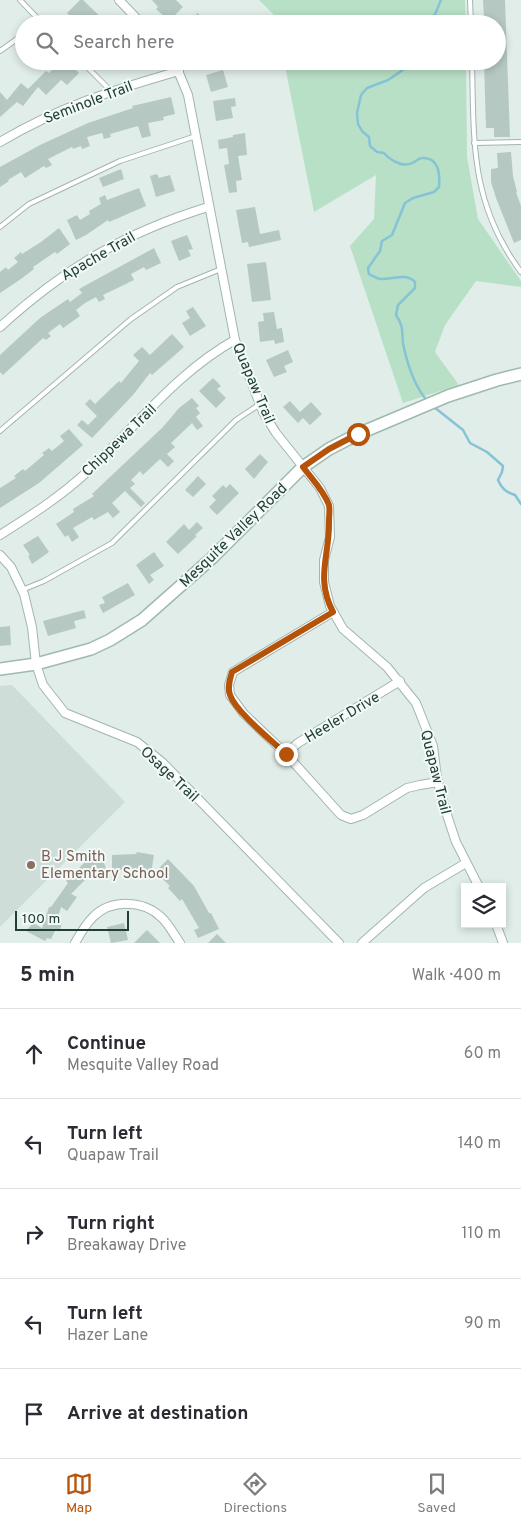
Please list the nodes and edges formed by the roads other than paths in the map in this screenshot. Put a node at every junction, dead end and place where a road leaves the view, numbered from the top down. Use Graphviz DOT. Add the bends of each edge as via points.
graph roads {
  1 [pos="20,0"];
  2 [pos="119,0"];
  3 [pos="470,0"];
  4 [pos="34,15"];
  5 [pos="133,15"];
  6 [pos="471,15"];
  7 [pos="15,40"];
  8 [pos="0,51"];
  9 [pos="90,70"];
  10 [pos="472,70"];
  11 [pos="179,71"];
  12 [pos="110,91"];
  13 [pos="196,136"];
  14 [pos="0,142"];
  15 [pos="521,142"];
  16 [pos="474,143"];
  17 [pos="208,207"];
  18 [pos="0,227"];
  19 [pos="221,269"];
  20 [pos="521,272"];
  21 [pos="0,327"];
  22 [pos="235,340"];
  23 [pos="521,374"];
  24 [pos="260,404"];
  25 [pos="0,431"];
  26 [pos="303,467"];
  27 [pos="0,535"];
  28 [pos="0,555"];
  29 [pos="22,590"];
  30 [pos="333,612"];
  31 [pos="36,664"];
  32 [pos="0,669"];
  33 [pos="400,681"];
  34 [pos="286,754"];
  35 [pos="438,782"];
  36 [pos="466,863"];
  37 [pos="477,883"];
  38 [pos="497,928"];
  39 [pos="74,943"];
  40 [pos="180,943"];
  41 [pos="339,943"];
  42 [pos="362,943"];
  43 [pos="503,943"];
  1 -- 4 [label="lane"];
  2 -- 5 [label="street"];
  3 -- 6 [label="lane"];
  7 -- 8 [label="lane"];
  9 -- 12 [label="lane"];
  10 -- 16 [label="lane"];
  11 -- 12 [label="street, Seminole Trail"];
  11 -- 13 [label="street, Quapaw Trail" via="188,95"];
  12 -- 14 [label="street, Seminole Trail" via="51,115"];
  13 -- 17 [label="street, Quapaw Trail"];
  13 -- 18 [label="lane" via="120,160 29,204"];
  15 -- 16 [label="lane"];
  16 -- 20 [label="lane" via="484,202 496,234"];
  17 -- 19 [label="street, Quapaw Trail"];
  17 -- 21 [label="street, Apache Trail" via="174,217 115,243 57,279"];
  19 -- 22 [label="street, Quapaw Trail"];
  19 -- 25 [label="lane" via="177,288 131,319"];
  22 -- 24 [label="street, Quapaw Trail"];
  22 -- 27 [label="street, Chippewa Trail" via="216,350 170,390 68,488"];
  23 -- 26 [label="street, Mesquite Valley Road" via="448,396 358,434"];
  24 -- 26 [label="street, Quapaw Trail" via="276,433"];
  24 -- 29 [label="lane" via="236,420 112,543 44,582"];
  26 -- 30 [label="street, Quapaw Trail" via="329,506 330,537 324,560 324,582"];
  26 -- 31 [label="street, Mesquite Valley Road" via="212,558 142,620 91,649"];
  28 -- 29 [label="street, Osage Trail" via="11,567"];
  29 -- 31 [label="street, Osage Trail" via="32,627"];
  30 -- 33 [label="street, Quapaw Trail" via="343,629"];
  30 -- 34 [label="street" via="232,672 230,695 244,714"];
  31 -- 32 [label="street, Mesquite Valley Road"];
  31 -- 41 [label="street, Osage Trail" via="43,685 65,713 137,742 162,762"];
  33 -- 34 [label="street, Heeler Drive" via="298,743"];
  33 -- 35 [label="street, Quapaw Trail" via="416,702 433,746"];
  34 -- 35 [label="street" via="342,815 351,819 407,788"];
  35 -- 36 [label="street, Quapaw Trail" via="456,842"];
  36 -- 37 [label="street, Quapaw Trail"];
  36 -- 42 [label="street" via="424,888"];
  38 -- 43 [label="street"];
  39 -- 40 [label="street" via="94,916 112,906 130,904 143,906 161,917"];
}
